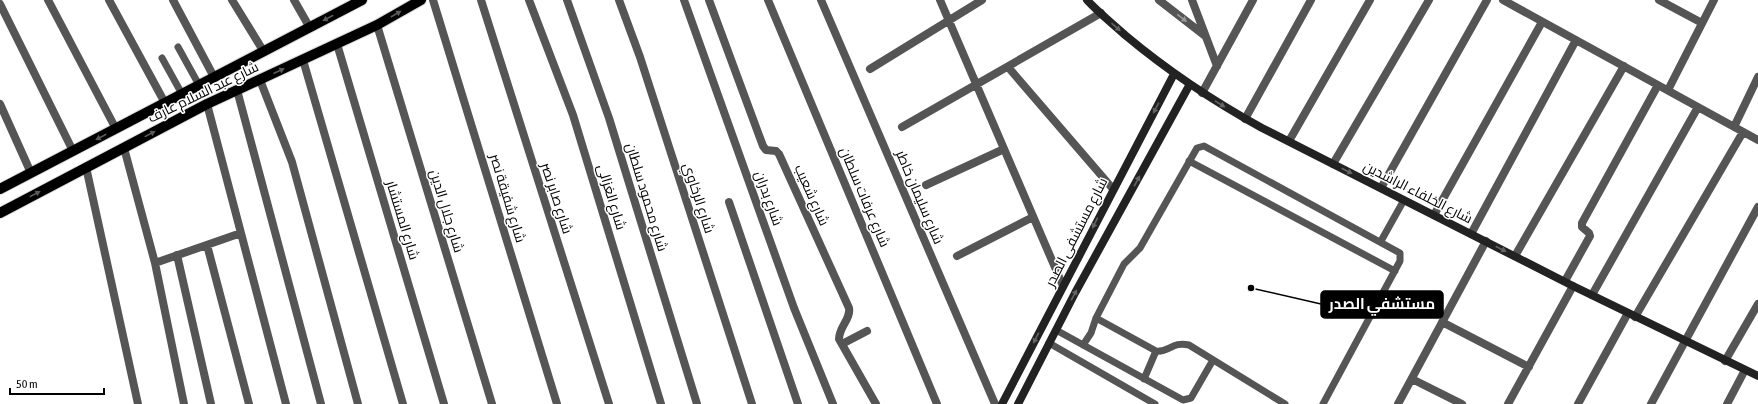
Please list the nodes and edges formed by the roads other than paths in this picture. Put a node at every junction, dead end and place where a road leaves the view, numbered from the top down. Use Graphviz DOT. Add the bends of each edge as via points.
graph roads {
  1 [pos="48,0"];
  2 [pos="109,0"];
  3 [pos="173,0"];
  4 [pos="232,0"];
  5 [pos="294,0"];
  6 [pos="362,0"];
  7 [pos="421,0"];
  8 [pos="433,0"];
  9 [pos="481,0"];
  10 [pos="529,0"];
  11 [pos="567,0"];
  12 [pos="619,0"];
  13 [pos="684,0"];
  14 [pos="709,0"];
  15 [pos="768,0"];
  16 [pos="821,0"];
  17 [pos="940,0"];
  18 [pos="982,0"];
  19 [pos="1087,0"];
  20 [pos="1159,0"];
  21 [pos="1192,0"];
  22 [pos="1201,0"];
  23 [pos="1253,0"];
  24 [pos="1311,0"];
  25 [pos="1370,0"];
  26 [pos="1429,0"];
  27 [pos="1488,0"];
  28 [pos="1503,0"];
  29 [pos="1659,0"];
  30 [pos="1714,0"];
  31 [pos="0,4"];
  32 [pos="1196,10"];
  33 [pos="1101,13"];
  34 [pos="949,20"];
  35 [pos="1542,22"];
  36 [pos="1702,23"];
  37 [pos="377,25"];
  38 [pos="310,28"];
  39 [pos="1205,36"];
  40 [pos="1576,40"];
  41 [pos="337,44"];
  42 [pos="178,48"];
  43 [pos="264,52"];
  44 [pos="162,58"];
  45 [pos="303,60"];
  46 [pos="1217,66"];
  47 [pos="1624,66"];
  48 [pos="1008,67"];
  49 [pos="870,69"];
  50 [pos="1174,74"];
  51 [pos="214,77"];
  52 [pos="1758,77"];
  53 [pos="260,80"];
  54 [pos="1190,84"];
  55 [pos="199,85"];
  56 [pos="977,85"];
  57 [pos="1658,85"];
  58 [pos="237,90"];
  59 [pos="1668,90"];
  60 [pos="1202,93"];
  61 [pos="182,94"];
  62 [pos="165,103"];
  63 [pos="0,104"];
  64 [pos="207,104"];
  65 [pos="1698,107"];
  66 [pos="1245,118"];
  67 [pos="902,127"];
  68 [pos="1734,127"];
  69 [pos="116,129"];
  70 [pos="1743,132"];
  71 [pos="1758,140"];
  72 [pos="1288,141"];
  73 [pos="124,148"];
  74 [pos="1004,150"];
  75 [pos="73,151"];
  76 [pos="1189,161"];
  77 [pos="1334,164"];
  78 [pos="86,167"];
  79 [pos="31,173"];
  80 [pos="926,185"];
  81 [pos="1381,188"];
  82 [pos="1113,189"];
  83 [pos="0,190"];
  84 [pos="1404,200"];
  85 [pos="729,202"];
  86 [pos="1758,207"];
  87 [pos="0,213"];
  88 [pos="1434,215"];
  89 [pos="1033,217"];
  90 [pos="241,233"];
  91 [pos="1471,234"];
  92 [pos="1381,241"];
  93 [pos="1486,241"];
  94 [pos="206,245"];
  95 [pos="177,255"];
  96 [pos="957,256"];
  97 [pos="1515,256"];
  98 [pos="155,263"];
  99 [pos="1395,271"];
  100 [pos="1565,282"];
  101 [pos="1063,286"];
  102 [pos="1573,286"];
  103 [pos="1592,295"];
  104 [pos="1758,304"];
  105 [pos="1632,315"];
  106 [pos="1096,318"];
  107 [pos="1442,322"];
  108 [pos="1056,330"];
  109 [pos="867,331"];
  110 [pos="1684,341"];
  111 [pos="1049,343"];
  112 [pos="842,344"];
  113 [pos="1083,345"];
  114 [pos="1156,351"];
  115 [pos="1213,360"];
  116 [pos="1725,361"];
  117 [pos="1529,367"];
  118 [pos="1745,370"];
  119 [pos="1758,376"];
  120 [pos="1144,379"];
  121 [pos="1412,379"];
  122 [pos="138,404"];
  123 [pos="184,404"];
  124 [pos="211,404"];
  125 [pos="249,404"];
  126 [pos="286,404"];
  127 [pos="321,404"];
  128 [pos="358,404"];
  129 [pos="403,404"];
  130 [pos="444,404"];
  131 [pos="492,404"];
  132 [pos="557,404"];
  133 [pos="609,404"];
  134 [pos="661,404"];
  135 [pos="698,404"];
  136 [pos="752,404"];
  137 [pos="798,404"];
  138 [pos="833,404"];
  139 [pos="876,404"];
  140 [pos="937,404"];
  141 [pos="995,404"];
  142 [pos="1002,404"];
  143 [pos="1018,404"];
  144 [pos="1155,404"];
  145 [pos="1285,404"];
  146 [pos="1323,404"];
  147 [pos="1398,404"];
  148 [pos="1462,404"];
  149 [pos="1508,404"];
  150 [pos="1578,404"];
  151 [pos="1651,404"];
  152 [pos="1727,404"];
  1 -- 69 [label="street"];
  2 -- 62 [label="street"];
  3 -- 51 [label="street"];
  4 -- 43 [label="street"];
  5 -- 38 [label="street"];
  6 -- 38 [label="main road, شارع عبد السلام عارف, one-way"];
  37 -- 7 [label="main road, شارع عبد السلام عارف, one-way"];
  8 -- 132 [label="street, شارع شفيقة نصر"];
  9 -- 133 [label="street, شارع صابر نصر"];
  10 -- 134 [label="street, شارع الغزالى" via="573,115"];
  11 -- 135 [label="street, شارع محمود سلطان" via="609,118"];
  12 -- 136 [label="street, شارع الرخاوي" via="640,57"];
  13 -- 138 [label="street, شارع بدران" via="794,308"];
  14 -- 112 [label="street, شارع شعيب" via="763,146 766,150 780,154 849,308 849,315 839,336"];
  15 -- 140 [label="street, شارع عرفات سلطان"];
  16 -- 141 [label="street, شارع سليمان خاطر"];
  17 -- 34 [label="street"];
  18 -- 34 [label="street"];
  19 -- 33 [label="main road, شارع الخلفاء الراشدين"];
  20 -- 39 [label="street, one-way"];
  21 -- 32 [label="street"];
  22 -- 32 [label="street"];
  23 -- 46 [label="street"];
  24 -- 66 [label="street"];
  25 -- 72 [label="street"];
  26 -- 77 [label="street"];
  27 -- 81 [label="street"];
  28 -- 35 [label="street"];
  29 -- 36 [label="street"];
  30 -- 36 [label="street"];
  31 -- 75 [label="street"];
  32 -- 39 [label="street"];
  33 -- 48 [label="street"];
  33 -- 50 [label="main road, شارع الخلفاء الراشدين, one-way"];
  34 -- 49 [label="street"];
  34 -- 56 [label="street"];
  35 -- 40 [label="street"];
  35 -- 88 [label="street"];
  36 -- 59 [label="street"];
  37 -- 41 [label="main road, شارع عبد السلام عارف"];
  37 -- 131 [label="street, شارع جلال الدين"];
  38 -- 43 [label="main road, شارع عبد السلام عارف"];
  39 -- 46 [label="street"];
  40 -- 47 [label="street"];
  40 -- 91 [label="street"];
  41 -- 45 [label="main road, شارع عبد السلام عارف"];
  41 -- 130 [label="street, شارع المستشار"];
  42 -- 55 [label="lane"];
  43 -- 51 [label="main road, شارع عبد السلام عارف"];
  44 -- 61 [label="lane"];
  53 -- 45 [label="main road, شارع عبد السلام عارف, one-way"];
  45 -- 129 [label="street"];
  46 -- 60 [label="street"];
  47 -- 57 [label="street"];
  47 -- 97 [label="street"];
  48 -- 56 [label="street"];
  48 -- 82 [label="street"];
  50 -- 54 [label="main road, شارع الخلفاء الراشدين"];
  50 -- 82 [label="main road, شارع مستشفى الصدر, one-way"];
  51 -- 55 [label="main road, شارع عبد السلام عارف"];
  52 -- 68 [label="street"];
  53 -- 58 [label="main road, شارع عبد السلام عارف"];
  53 -- 128 [label="street" via="292,162"];
  54 -- 60 [label="main road, شارع الخلفاء الراشدين"];
  108 -- 54 [label="main road, شارع مستشفى الصدر, one-way"];
  55 -- 61 [label="main road, شارع عبد السلام عارف"];
  56 -- 67 [label="street"];
  56 -- 74 [label="street"];
  57 -- 59 [label="street"];
  57 -- 100 [label="street" via="1582,223 1582,227 1590,236"];
  58 -- 64 [label="main road, شارع عبد السلام عارف"];
  58 -- 127 [label="street"];
  59 -- 65 [label="street"];
  60 -- 66 [label="main road, شارع الخلفاء الراشدين, one-way"];
  61 -- 62 [label="main road, شارع عبد السلام عارف"];
  62 -- 69 [label="main road, شارع عبد السلام عارف"];
  63 -- 79 [label="street"];
  73 -- 64 [label="main road, شارع عبد السلام عارف, one-way"];
  64 -- 90 [label="street"];
  65 -- 68 [label="street"];
  65 -- 103 [label="street"];
  66 -- 72 [label="main road, شارع الخلفاء الراشدين"];
  68 -- 70 [label="street"];
  69 -- 75 [label="main road, شارع عبد السلام عارف, one-way"];
  70 -- 71 [label="street"];
  70 -- 105 [label="street"];
  72 -- 77 [label="main road, شارع الخلفاء الراشدين"];
  73 -- 78 [label="main road, شارع عبد السلام عارف"];
  73 -- 98 [label="street"];
  74 -- 80 [label="street"];
  74 -- 89 [label="street"];
  75 -- 79 [label="main road, شارع عبد السلام عارف"];
  76 -- 92 [label="lane" via="1197,148 1204,146"];
  76 -- 99 [label="lane"];
  76 -- 106 [label="lane" via="1140,248 1124,264"];
  77 -- 81 [label="main road, شارع الخلفاء الراشدين, one-way"];
  87 -- 78 [label="main road, شارع عبد السلام عارف, one-way"];
  78 -- 122 [label="street"];
  79 -- 83 [label="main road, شارع عبد السلام عارف"];
  81 -- 84 [label="main road, شارع الخلفاء الراشدين"];
  82 -- 101 [label="main road, شارع مستشفى الصدر, one-way"];
  84 -- 88 [label="main road, شارع الخلفاء الراشدين"];
  84 -- 92 [label="lane"];
  85 -- 137 [label="street"];
  86 -- 110 [label="street"];
  88 -- 91 [label="main road, شارع الخلفاء الراشدين"];
  89 -- 96 [label="street"];
  89 -- 101 [label="street"];
  90 -- 94 [label="street"];
  90 -- 126 [label="street"];
  91 -- 93 [label="main road, شارع الخلفاء الراشدين"];
  92 -- 99 [label="lane" via="1400,253 1400,261"];
  93 -- 97 [label="main road, شارع الخلفاء الراشدين, one-way"];
  93 -- 107 [label="street"];
  94 -- 95 [label="street"];
  94 -- 125 [label="street"];
  95 -- 98 [label="street"];
  95 -- 124 [label="street"];
  97 -- 100 [label="main road, شارع الخلفاء الراشدين"];
  98 -- 123 [label="street"];
  99 -- 146 [label="lane"];
  100 -- 102 [label="main road, شارع الخلفاء الراشدين"];
  101 -- 142 [label="main road, شارع مستشفى الصدر, one-way"];
  102 -- 103 [label="main road, شارع الخلفاء الراشدين"];
  102 -- 117 [label="street"];
  103 -- 105 [label="main road, شارع الخلفاء الراشدين"];
  104 -- 116 [label="street"];
  105 -- 110 [label="main road, شارع الخلفاء الراشدين"];
  105 -- 150 [label="street"];
  106 -- 113 [label="lane" via="1091,333"];
  106 -- 114 [label="lane"];
  107 -- 117 [label="street"];
  107 -- 121 [label="street"];
  108 -- 111 [label="main road, شارع مستشفى الصدر"];
  108 -- 113 [label="lane"];
  109 -- 112 [label="street"];
  110 -- 116 [label="main road, شارع الخلفاء الراشدين"];
  110 -- 151 [label="street"];
  111 -- 143 [label="main road, شارع مستشفى الصدر"];
  111 -- 144 [label="lane"];
  112 -- 139 [label="street"];
  113 -- 120 [label="lane"];
  114 -- 115 [label="lane" via="1182,344"];
  114 -- 120 [label="lane"];
  115 -- 120 [label="lane" via="1191,398 1187,400 1179,399"];
  115 -- 145 [label="lane"];
  116 -- 118 [label="main road, شارع الخلفاء الراشدين"];
  117 -- 149 [label="street"];
  118 -- 119 [label="main road, شارع الخلفاء الراشدين"];
  118 -- 152 [label="street"];
  121 -- 147 [label="street"];
  121 -- 148 [label="street"];
}
